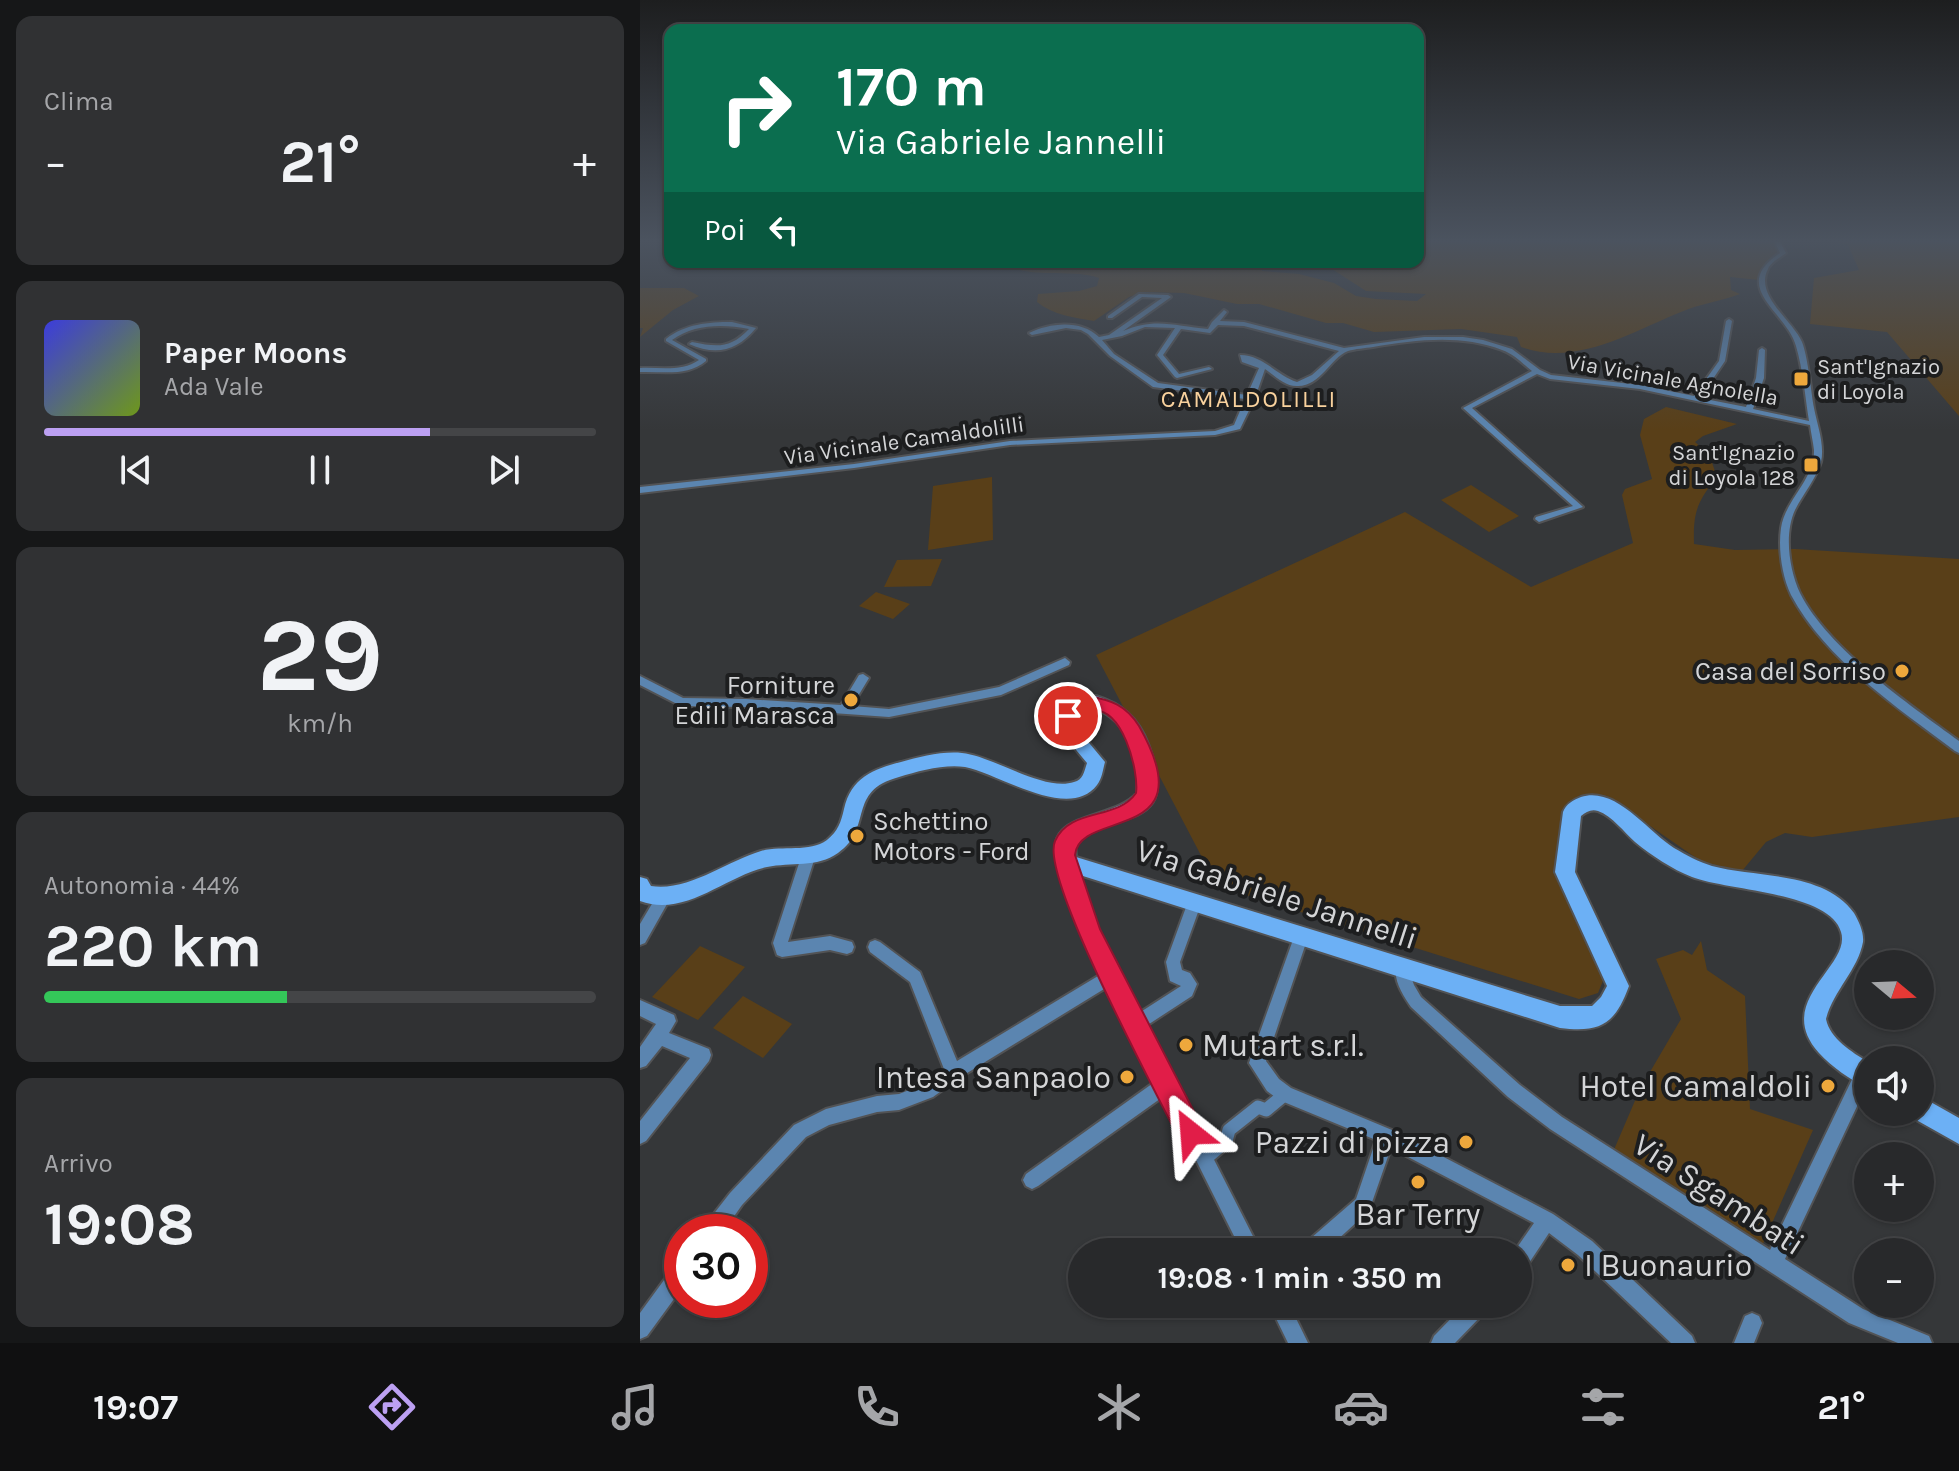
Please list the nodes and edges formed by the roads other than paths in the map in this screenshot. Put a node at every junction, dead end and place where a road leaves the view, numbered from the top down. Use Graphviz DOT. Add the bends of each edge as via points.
graph roads {
  1 [pos="1127,305"];
  2 [pos="1157,305"];
  3 [pos="1769,305"];
  4 [pos="1224,312"];
  5 [pos="1110,317"];
  6 [pos="1729,321"];
  7 [pos="1214,323"];
  8 [pos="1178,329"];
  9 [pos="1032,333"];
  10 [pos="1111,337"];
  11 [pos="1097,339"];
  12 [pos="692,344"];
  13 [pos="1344,350"];
  14 [pos="1762,350"];
  15 [pos="1209,369"];
  16 [pos="640,370"];
  17 [pos="1536,372"];
  18 [pos="1251,398"];
  19 [pos="1695,400"];
  20 [pos="1749,409"];
  21 [pos="1814,424"];
  22 [pos="640,490"];
  23 [pos="1539,519"];
  24 [pos="1065,662"];
  25 [pos="863,678"];
  26 [pos="640,680"];
  27 [pos="843,711"];
  28 [pos="1959,748"];
  29 [pos="809,854"];
  30 [pos="1068,863"];
  31 [pos="640,890"];
  32 [pos="664,897"];
  33 [pos="1194,904"];
  34 [pos="1301,937"];
  35 [pos="640,938"];
  36 [pos="847,947"];
  37 [pos="875,947"];
  38 [pos="1402,970"];
  39 [pos="1112,976"];
  40 [pos="640,1008"];
  41 [pos="1135,1024"];
  42 [pos="640,1058"];
  43 [pos="1854,1066"];
  44 [pos="953,1072"];
  45 [pos="1166,1084"];
  46 [pos="1285,1094"];
  47 [pos="1854,1099"];
  48 [pos="1934,1117"];
  49 [pos="1959,1132"];
  50 [pos="640,1135"];
  51 [pos="1386,1136"];
  52 [pos="1205,1159"];
  53 [pos="1032,1180"];
  54 [pos="725,1214"];
  55 [pos="1547,1220"];
  56 [pos="1245,1238"];
  57 [pos="1326,1238"];
  58 [pos="1532,1242"];
  59 [pos="1778,1253"];
  60 [pos="664,1296"];
  61 [pos="1286,1318"];
  62 [pos="1465,1318"];
  63 [pos="1752,1323"];
  64 [pos="640,1329"];
  65 [pos="1298,1343"];
  66 [pos="1441,1343"];
  67 [pos="1685,1343"];
  68 [pos="1744,1343"];
  69 [pos="1922,1343"];
  1 -- 5 [label="street"];
  2 -- 10 [label="street"];
  3 -- 21 [label="street" via="1799,343"];
  4 -- 7 [label="street"];
  6 -- 19 [label="street" via="1722,361"];
  7 -- 8 [label="street" via="1210,331"];
  7 -- 13 [label="street" via="1244,324"];
  8 -- 10 [label="street" via="1151,324"];
  8 -- 15 [label="street" via="1160,355 1177,376"];
  9 -- 11 [label="street" via="1067,326 1089,331"];
  10 -- 11 [label="street"];
  11 -- 18 [label="street" via="1156,385"];
  12 -- 16 [label="street" via="729,348 753,328 701,325 680,330 668,340 704,360 700,364"];
  13 -- 17 [label="street, Via Vicinale Agnolella" via="1448,337 1505,348"];
  13 -- 18 [label="street" via="1295,385 1260,361 1242,356 1263,367"];
  14 -- 20 [label="street" via="1760,378"];
  17 -- 19 [label="street, Via Vicinale Agnolella"];
  17 -- 23 [label="street" via="1467,408 1579,507"];
  18 -- 22 [label="street, Via Vicinale Camaldolilli" via="1237,427 1173,437 1010,443"];
  19 -- 20 [label="street, Via Vicinale Agnolella"];
  20 -- 21 [label="street, Via Vicinale Agnolella"];
  21 -- 28 [label="street" via="1817,463 1785,527 1793,588 1860,669"];
  24 -- 27 [label="street" via="1021,684 972,697 889,713"];
  25 -- 27 [label="street"];
  26 -- 27 [label="street" via="681,702"];
  29 -- 30 [label="main road, Via Gabriele Jannelli" via="842,838 857,791 885,772 961,759 1045,789 1077,788 1092,777 1096,762 1066,727 1068,716 1080,705 1103,704 1119,712 1139,745 1147,769 1146,795 1130,812 1078,829 1065,844"];
  29 -- 32 [label="main road, Via Gabriele Jannelli" via="758,860"];
  29 -- 36 [label="street" via="782,950 830,943"];
  30 -- 33 [label="main road, Via Gabriele Jannelli"];
  30 -- 39 [label="street" via="1090,933"];
  31 -- 32 [label="main road"];
  32 -- 35 [label="street"];
  33 -- 34 [label="main road, Via Gabriele Jannelli"];
  33 -- 41 [label="street" via="1173,962 1175,976 1189,984 1187,991"];
  34 -- 38 [label="main road, Via Gabriele Jannelli"];
  34 -- 46 [label="street" via="1257,1063"];
  37 -- 44 [label="street" via="915,977"];
  38 -- 43 [label="main road, Via Gabriele Jannelli" via="1560,1017 1588,1020 1600,1014 1612,1003 1618,986 1565,872 1572,812 1585,803 1603,804 1678,862 1704,874 1817,896 1838,908 1851,927 1852,945 1817,1008 1816,1025 1827,1045"];
  38 -- 69 [label="street, Via Sgambati" via="1416,1002 1556,1123 1856,1316"];
  39 -- 41 [label="street"];
  39 -- 44 [label="street"];
  40 -- 42 [label="street" via="668,1021"];
  41 -- 45 [label="street"];
  42 -- 50 [label="street" via="659,1037 703,1055"];
  44 -- 54 [label="street" via="899,1102 826,1117 800,1131"];
  45 -- 52 [label="street"];
  45 -- 53 [label="street"];
  46 -- 51 [label="street"];
  46 -- 52 [label="street" via="1229,1130 1226,1141"];
  47 -- 59 [label="street"];
  48 -- 49 [label="main road"];
  51 -- 55 [label="street"];
  51 -- 57 [label="street" via="1363,1205"];
  52 -- 56 [label="street"];
  55 -- 58 [label="street"];
  55 -- 67 [label="street" via="1585,1248"];
  60 -- 64 [label="street"];
  61 -- 65 [label="street"];
  62 -- 66 [label="street"];
  63 -- 68 [label="street"];
}
